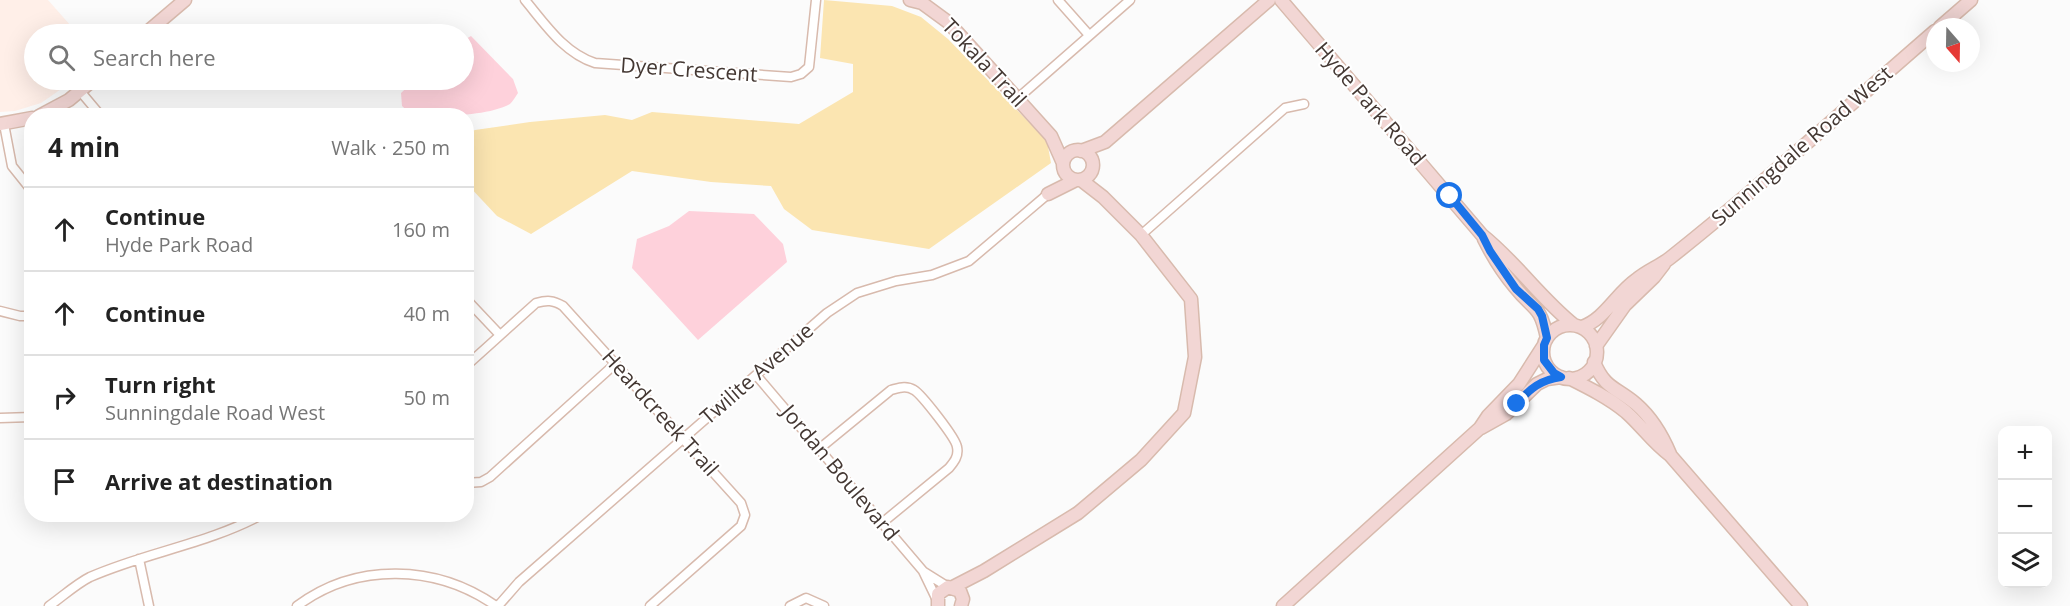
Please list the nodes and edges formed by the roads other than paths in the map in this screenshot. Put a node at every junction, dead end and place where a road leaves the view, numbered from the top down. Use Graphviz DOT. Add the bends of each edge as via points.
graph roads {
  1 [pos="185,0"];
  2 [pos="525,0"];
  3 [pos="816,0"];
  4 [pos="910,0"];
  5 [pos="1058,0"];
  6 [pos="1130,0"];
  7 [pos="1269,0"];
  8 [pos="1281,0"];
  9 [pos="1971,0"];
  10 [pos="1950,18"];
  11 [pos="157,24"];
  12 [pos="1089,35"];
  13 [pos="1926,40"];
  14 [pos="80,91"];
  15 [pos="1018,98"];
  16 [pos="1304,104"];
  17 [pos="56,108"];
  18 [pos="94,108"];
  19 [pos="24,120"];
  20 [pos="2,124"];
  21 [pos="1051,136"];
  22 [pos="1105,142"];
  23 [pos="1079,150"];
  24 [pos="1063,165"];
  25 [pos="1092,168"];
  26 [pos="24,180"];
  27 [pos="1079,180"];
  28 [pos="1048,194"];
  29 [pos="1103,196"];
  30 [pos="1141,235"];
  31 [pos="1482,235"];
  32 [pos="1667,260"];
  33 [pos="474,307"];
  34 [pos="0,311"];
  35 [pos="24,316"];
  36 [pos="1578,326"];
  37 [pos="500,335"];
  38 [pos="1545,342"];
  39 [pos="1596,346"];
  40 [pos="474,359"];
  41 [pos="1594,362"];
  42 [pos="615,364"];
  43 [pos="756,375"];
  44 [pos="1565,378"];
  45 [pos="24,417"];
  46 [pos="0,418"];
  47 [pos="1480,428"];
  48 [pos="684,438"];
  49 [pos="819,449"];
  50 [pos="1670,455"];
  51 [pos="474,482"];
  52 [pos="249,522"];
  53 [pos="882,523"];
  54 [pos="140,559"];
  55 [pos="923,571"];
  56 [pos="984,571"];
  57 [pos="950,587"];
  58 [pos="937,604"];
  59 [pos="963,604"];
  60 [pos="49,606"];
  61 [pos="149,606"];
  62 [pos="297,606"];
  63 [pos="497,606"];
  64 [pos="650,606"];
  65 [pos="790,606"];
  66 [pos="824,606"];
  67 [pos="1283,606"];
  68 [pos="1800,606"];
  1 -- 11 [label="main road"];
  2 -- 3 [label="street, Dyer Crescent" via="575,55 595,63 791,77 801,75 809,67"];
  4 -- 15 [label="main road, Tokala Trail" via="922,3 948,22"];
  5 -- 12 [label="street"];
  6 -- 12 [label="street"];
  7 -- 22 [label="main road"];
  8 -- 31 [label="main road, Hyde Park Road"];
  9 -- 10 [label="main road"];
  12 -- 15 [label="street"];
  13 -- 32 [label="main road, Sunningdale Road West"];
  14 -- 17 [label="main road"];
  14 -- 18 [label="street"];
  15 -- 21 [label="main road, Tokala Trail"];
  16 -- 30 [label="street" via="1285,108"];
  19 -- 20 [label="main road"];
  20 -- 26 [label="street" via="12,166"];
  21 -- 23 [label="main road, Tokala Trail"];
  21 -- 24 [label="main road, Tokala Trail"];
  22 -- 23 [label="main road"];
  22 -- 25 [label="main road"];
  23 -- 24 [label="main road" via="1067,154"];
  23 -- 25 [label="main road" via="1090,156"];
  24 -- 27 [label="main road" via="1067,176"];
  24 -- 28 [label="main road, Twilite Avenue"];
  25 -- 27 [label="main road"];
  25 -- 29 [label="main road"];
  27 -- 28 [label="main road, Twilite Avenue"];
  27 -- 29 [label="main road"];
  28 -- 43 [label="street, Twilite Avenue" via="969,261 932,275 857,293 827,313"];
  29 -- 30 [label="main road"];
  30 -- 56 [label="main road" via="1191,299 1195,357 1185,413 1141,460 1078,513"];
  31 -- 36 [label="main road, Hyde Park Road" via="1500,249 1553,308"];
  31 -- 38 [label="main road, Hyde Park Road" via="1516,289 1538,309"];
  32 -- 36 [label="main road, Sunningdale Road West" via="1626,287 1598,319"];
  32 -- 39 [label="main road, Sunningdale Road West" via="1625,305"];
  33 -- 37 [label="street"];
  34 -- 35 [label="street"];
  36 -- 38 [label="main road" via="1558,328"];
  36 -- 39 [label="main road" via="1588,332"];
  37 -- 40 [label="street, Heardcreek Trail"];
  37 -- 42 [label="street, Heardcreek Trail" via="536,303 556,301"];
  38 -- 44 [label="main road" via="1544,360 1548,368"];
  38 -- 47 [label="main road" via="1519,384"];
  39 -- 41 [label="main road"];
  41 -- 44 [label="main road" via="1584,374"];
  41 -- 50 [label="main road" via="1602,379 1646,414"];
  42 -- 48 [label="street, Heardcreek Trail"];
  42 -- 51 [label="street" via="490,477"];
  43 -- 48 [label="street, Twilite Avenue"];
  43 -- 49 [label="street, Jordan Boulevard"];
  44 -- 47 [label="main road" via="1537,384 1506,414"];
  44 -- 50 [label="main road" via="1615,404"];
  45 -- 46 [label="street"];
  47 -- 67 [label="main road"];
  48 -- 63 [label="street, Twilite Avenue" via="519,582"];
  48 -- 64 [label="street, Heardcreek Trail" via="741,503 745,515 741,525"];
  49 -- 53 [label="street, Jordan Boulevard"];
  49 -- 53 [label="street" via="891,390 902,386 915,390 955,438 956,459"];
  50 -- 68 [label="main road"];
  52 -- 54 [label="street"];
  53 -- 55 [label="street, Jordan Boulevard"];
  54 -- 60 [label="street" via="88,578"];
  54 -- 61 [label="street"];
  55 -- 57 [label="street, Jordan Boulevard"];
  55 -- 58 [label="street, Jordan Boulevard"];
  56 -- 57 [label="main road"];
  56 -- 59 [label="main road"];
  57 -- 58 [label="main road" via="940,590"];
  57 -- 59 [label="main road" via="960,591"];
  62 -- 63 [label="street" via="347,581 394,573 417,574 462,586"];
  65 -- 66 [label="street" via="806,598"];
}
